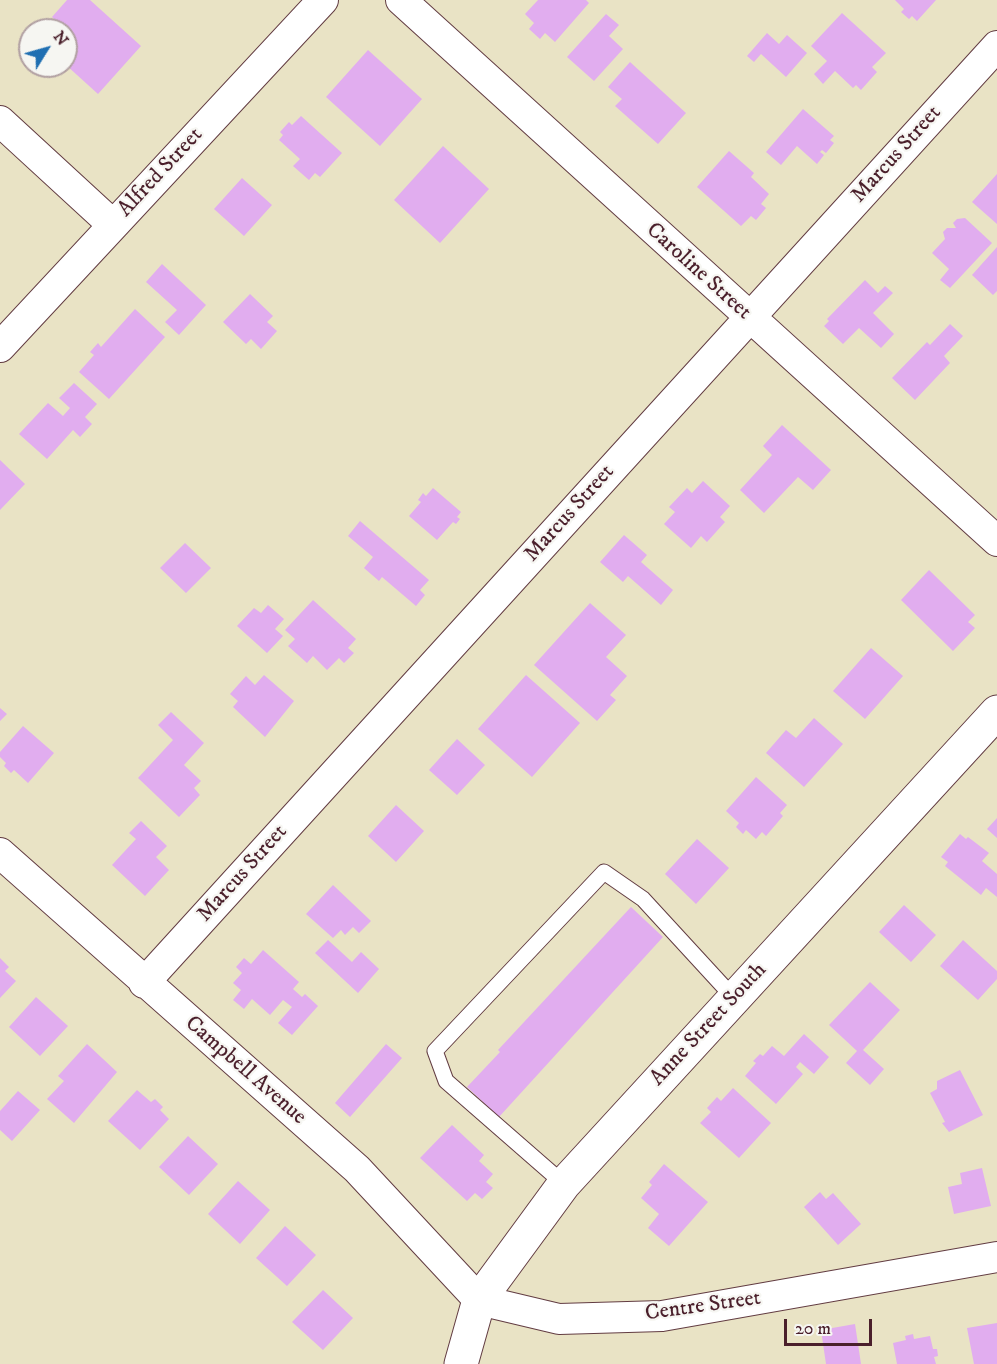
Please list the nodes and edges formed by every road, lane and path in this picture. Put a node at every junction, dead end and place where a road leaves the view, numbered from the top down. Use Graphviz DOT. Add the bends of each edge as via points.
graph roads {
  1 [pos="323,0"];
  2 [pos="401,0"];
  3 [pos="997,46"];
  4 [pos="0,121"];
  5 [pos="112,225"];
  6 [pos="748,318"];
  7 [pos="0,347"];
  8 [pos="997,541"];
  9 [pos="997,712"];
  10 [pos="0,853"];
  11 [pos="144,983"];
  12 [pos="734,998"];
  13 [pos="564,1184"];
  14 [pos="997,1257"];
  15 [pos="479,1300"];
  16 [pos="461,1364"];
  1 -- 5 [label="street, Alfred Street"];
  2 -- 6 [label="street, Caroline Street"];
  3 -- 6 [label="street, Marcus Street"];
  4 -- 5 [label="street"];
  5 -- 7 [label="street, Alfred Street"];
  6 -- 8 [label="street, Caroline Street"];
  6 -- 11 [label="street, Marcus Street"];
  9 -- 12 [label="street, Anne Street South"];
  10 -- 11 [label="street, Campbell Avenue"];
  11 -- 15 [label="street, Campbell Avenue" via="357,1169"];
  12 -- 13 [label="street, Anne Street South"];
  12 -- 13 [label="lane" via="643,899 604,872 435,1051 446,1081"];
  13 -- 15 [label="street, Anne Street South"];
  14 -- 15 [label="street, Centre Street" via="662,1316 559,1319"];
  15 -- 16 [label="street, Anne Street South"];
}
